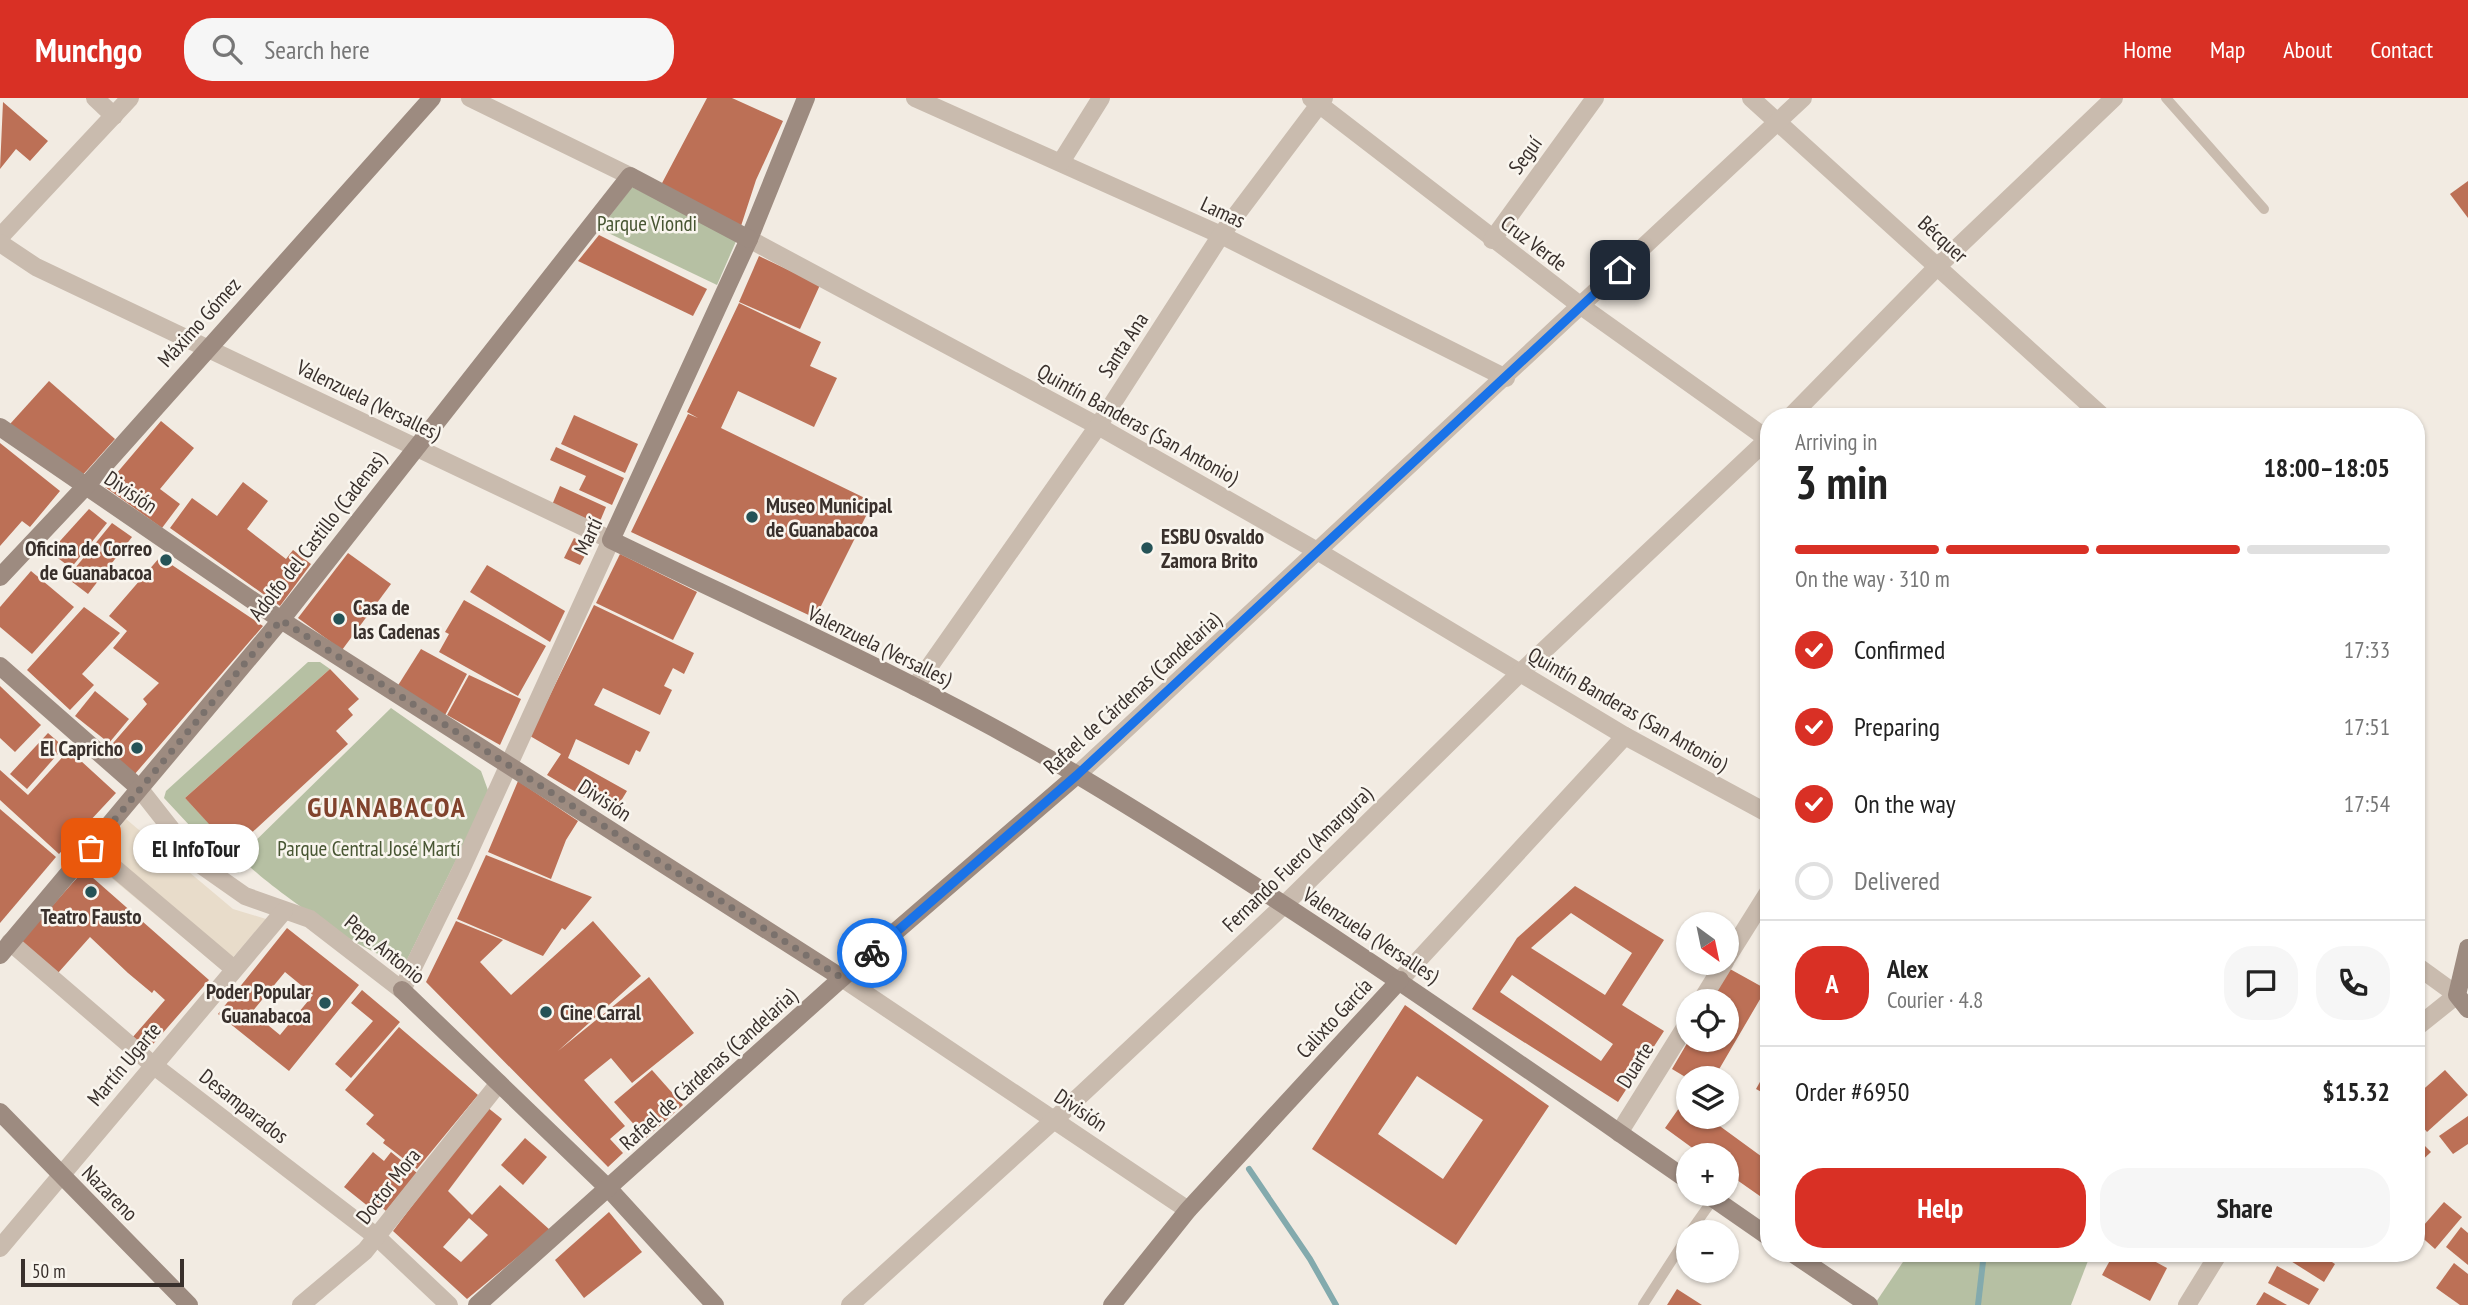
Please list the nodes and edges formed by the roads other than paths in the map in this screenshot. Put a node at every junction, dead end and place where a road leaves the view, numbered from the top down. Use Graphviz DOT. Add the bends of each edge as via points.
graph roads {
  1 [pos="95,98"];
  2 [pos="130,98"];
  3 [pos="432,98"];
  4 [pos="470,98"];
  5 [pos="806,98"];
  6 [pos="915,98"];
  7 [pos="1101,98"];
  8 [pos="1595,98"];
  9 [pos="1751,98"];
  10 [pos="1803,98"];
  11 [pos="2114,98"];
  12 [pos="2166,98"];
  13 [pos="1318,100"];
  14 [pos="114,116"];
  15 [pos="1777,122"];
  16 [pos="1060,162"];
  17 [pos="630,176"];
  18 [pos="2264,209"];
  19 [pos="1221,235"];
  20 [pos="0,237"];
  21 [pos="749,239"];
  22 [pos="1492,240"];
  23 [pos="0,243"];
  24 [pos="1938,265"];
  25 [pos="1581,306"];
  26 [pos="207,346"];
  27 [pos="1506,378"];
  28 [pos="1799,408"];
  29 [pos="2093,408"];
  30 [pos="1098,426"];
  31 [pos="0,427"];
  32 [pos="1760,433"];
  33 [pos="1760,447"];
  34 [pos="414,449"];
  35 [pos="84,488"];
  36 [pos="611,540"];
  37 [pos="1319,552"];
  38 [pos="0,577"];
  39 [pos="281,620"];
  40 [pos="0,666"];
  41 [pos="1520,673"];
  42 [pos="915,687"];
  43 [pos="1625,736"];
  44 [pos="508,765"];
  45 [pos="1077,775"];
  46 [pos="139,788"];
  47 [pos="1760,809"];
  48 [pos="91,848"];
  49 [pos="1284,905"];
  50 [pos="1760,905"];
  51 [pos="284,911"];
  52 [pos="1740,938"];
  53 [pos="2468,948"];
  54 [pos="5,949"];
  55 [pos="234,969"];
  56 [pos="2425,972"];
  57 [pos="842,978"];
  58 [pos="1400,980"];
  59 [pos="402,990"];
  60 [pos="2457,995"];
  61 [pos="2468,1009"];
  62 [pos="2425,1021"];
  63 [pos="1676,1042"];
  64 [pos="153,1065"];
  65 [pos="499,1083"];
  66 [pos="0,1112"];
  67 [pos="1054,1120"];
  68 [pos="1619,1133"];
  69 [pos="1676,1172"];
  70 [pos="61,1177"];
  71 [pos="610,1189"];
  72 [pos="1724,1206"];
  73 [pos="1188,1210"];
  74 [pos="1760,1231"];
  75 [pos="377,1237"];
  76 [pos="0,1248"];
  77 [pos="1676,1253"];
  78 [pos="1809,1262"];
  79 [pos="2213,1262"];
  80 [pos="189,1305"];
  81 [pos="301,1305"];
  82 [pos="449,1305"];
  83 [pos="477,1305"];
  84 [pos="715,1305"];
  85 [pos="850,1305"];
  86 [pos="1112,1305"];
  87 [pos="1643,1305"];
  88 [pos="1869,1305"];
  89 [pos="2187,1305"];
  1 -- 14 [label="street"];
  2 -- 14 [label="street"];
  3 -- 26 [label="street, Máximo Gómez"];
  4 -- 17 [label="street, Quintín Banderas (San Antonio)"];
  5 -- 21 [label="street, Martí"];
  6 -- 16 [label="street, Lamas"];
  7 -- 16 [label="street"];
  8 -- 22 [label="street, Seguí"];
  9 -- 15 [label="street, Bécquer"];
  10 -- 15 [label="street, Rafael de Cárdenas (Candelaria)"];
  11 -- 24 [label="street"];
  12 -- 18 [label="lane"];
  13 -- 19 [label="street, Santa Ana"];
  13 -- 22 [label="street, Cruz Verde"];
  14 -- 20 [label="street"];
  15 -- 24 [label="street, Bécquer"];
  15 -- 25 [label="street, Rafael de Cárdenas (Candelaria)"];
  16 -- 19 [label="street, Lamas"];
  17 -- 21 [label="street, Quintín Banderas (San Antonio)"];
  17 -- 34 [label="street, Adolfo del Castillo (Cadenas)"];
  19 -- 27 [label="street, Lamas"];
  19 -- 30 [label="street, Santa Ana"];
  21 -- 30 [label="street, Quintín Banderas (San Antonio)"];
  21 -- 36 [label="street, Martí"];
  22 -- 25 [label="street, Cruz Verde"];
  23 -- 26 [label="street, Valenzuela (Versalles)" via="36,267"];
  24 -- 28 [label="street"];
  24 -- 29 [label="street, Bécquer"];
  25 -- 27 [label="street, Rafael de Cárdenas (Candelaria)"];
  25 -- 32 [label="street, Cruz Verde"];
  26 -- 34 [label="street, Valenzuela (Versalles)"];
  26 -- 35 [label="street, Máximo Gómez"];
  27 -- 37 [label="street, Rafael de Cárdenas (Candelaria)"];
  30 -- 37 [label="street, Quintín Banderas (San Antonio)"];
  30 -- 42 [label="street, Santa Ana"];
  31 -- 35 [label="street, División"];
  33 -- 41 [label="street, Fernando Fuero (Amargura)"];
  34 -- 36 [label="street, Valenzuela (Versalles)"];
  34 -- 39 [label="street, Adolfo del Castillo (Cadenas)"];
  35 -- 38 [label="street, Máximo Gómez"];
  35 -- 39 [label="street, División"];
  36 -- 42 [label="street, Valenzuela (Versalles)"];
  36 -- 44 [label="street, Martí"];
  37 -- 41 [label="street, Quintín Banderas (San Antonio)"];
  37 -- 45 [label="street, Rafael de Cárdenas (Candelaria)"];
  39 -- 44 [label="street, División"];
  39 -- 46 [label="street, Adolfo del Castillo (Cadenas)"];
  40 -- 46 [label="street, Pepe Antonio"];
  41 -- 43 [label="street, Quintín Banderas (San Antonio)"];
  41 -- 49 [label="street, Fernando Fuero (Amargura)"];
  42 -- 45 [label="street, Valenzuela (Versalles)"];
  43 -- 47 [label="street, Quintín Banderas (San Antonio)"];
  43 -- 58 [label="street, Calixto García"];
  44 -- 57 [label="street, División"];
  44 -- 59 [label="street, Martí"];
  45 -- 49 [label="street, Valenzuela (Versalles)"];
  45 -- 57 [label="street, Rafael de Cárdenas (Candelaria)"];
  46 -- 48 [label="street, Adolfo del Castillo (Cadenas)"];
  46 -- 51 [label="street, Pepe Antonio" via="198,863 245,896"];
  48 -- 54 [label="street, Adolfo del Castillo (Cadenas)"];
  48 -- 55 [label="street"];
  49 -- 58 [label="street, Valenzuela (Versalles)"];
  49 -- 67 [label="street, Fernando Fuero (Amargura)"];
  50 -- 52 [label="street"];
  51 -- 55 [label="street, Martín Ugarte"];
  51 -- 59 [label="street, Pepe Antonio" via="310,919"];
  53 -- 60 [label="street"];
  54 -- 64 [label="street, Desamparados"];
  55 -- 64 [label="street, Martín Ugarte"];
  56 -- 60 [label="street"];
  57 -- 67 [label="street, División"];
  57 -- 71 [label="street, Rafael de Cárdenas (Candelaria)"];
  58 -- 68 [label="street, Valenzuela (Versalles)"];
  58 -- 73 [label="street, Calixto García"];
  59 -- 65 [label="street, Pepe Antonio"];
  60 -- 61 [label="street"];
  60 -- 62 [label="street"];
  63 -- 68 [label="street, Duarte"];
  64 -- 70 [label="street, Martín Ugarte"];
  64 -- 75 [label="street, Desamparados"];
  65 -- 71 [label="street, Pepe Antonio"];
  65 -- 75 [label="street, Doctor Mora"];
  66 -- 70 [label="street, Nazareno"];
  67 -- 73 [label="street, División"];
  67 -- 85 [label="street, Fernando Fuero (Amargura)"];
  68 -- 69 [label="street, Valenzuela (Versalles)"];
  70 -- 76 [label="street, Martín Ugarte"];
  70 -- 80 [label="street, Nazareno"];
  71 -- 83 [label="street, Rafael de Cárdenas (Candelaria)"];
  71 -- 84 [label="street, Pepe Antonio"];
  72 -- 74 [label="street"];
  73 -- 86 [label="street, Calixto García"];
  75 -- 81 [label="street, Doctor Mora"];
  75 -- 82 [label="street, Desamparados"];
  77 -- 87 [label="lane"];
  78 -- 88 [label="street"];
  79 -- 89 [label="street"];
}
